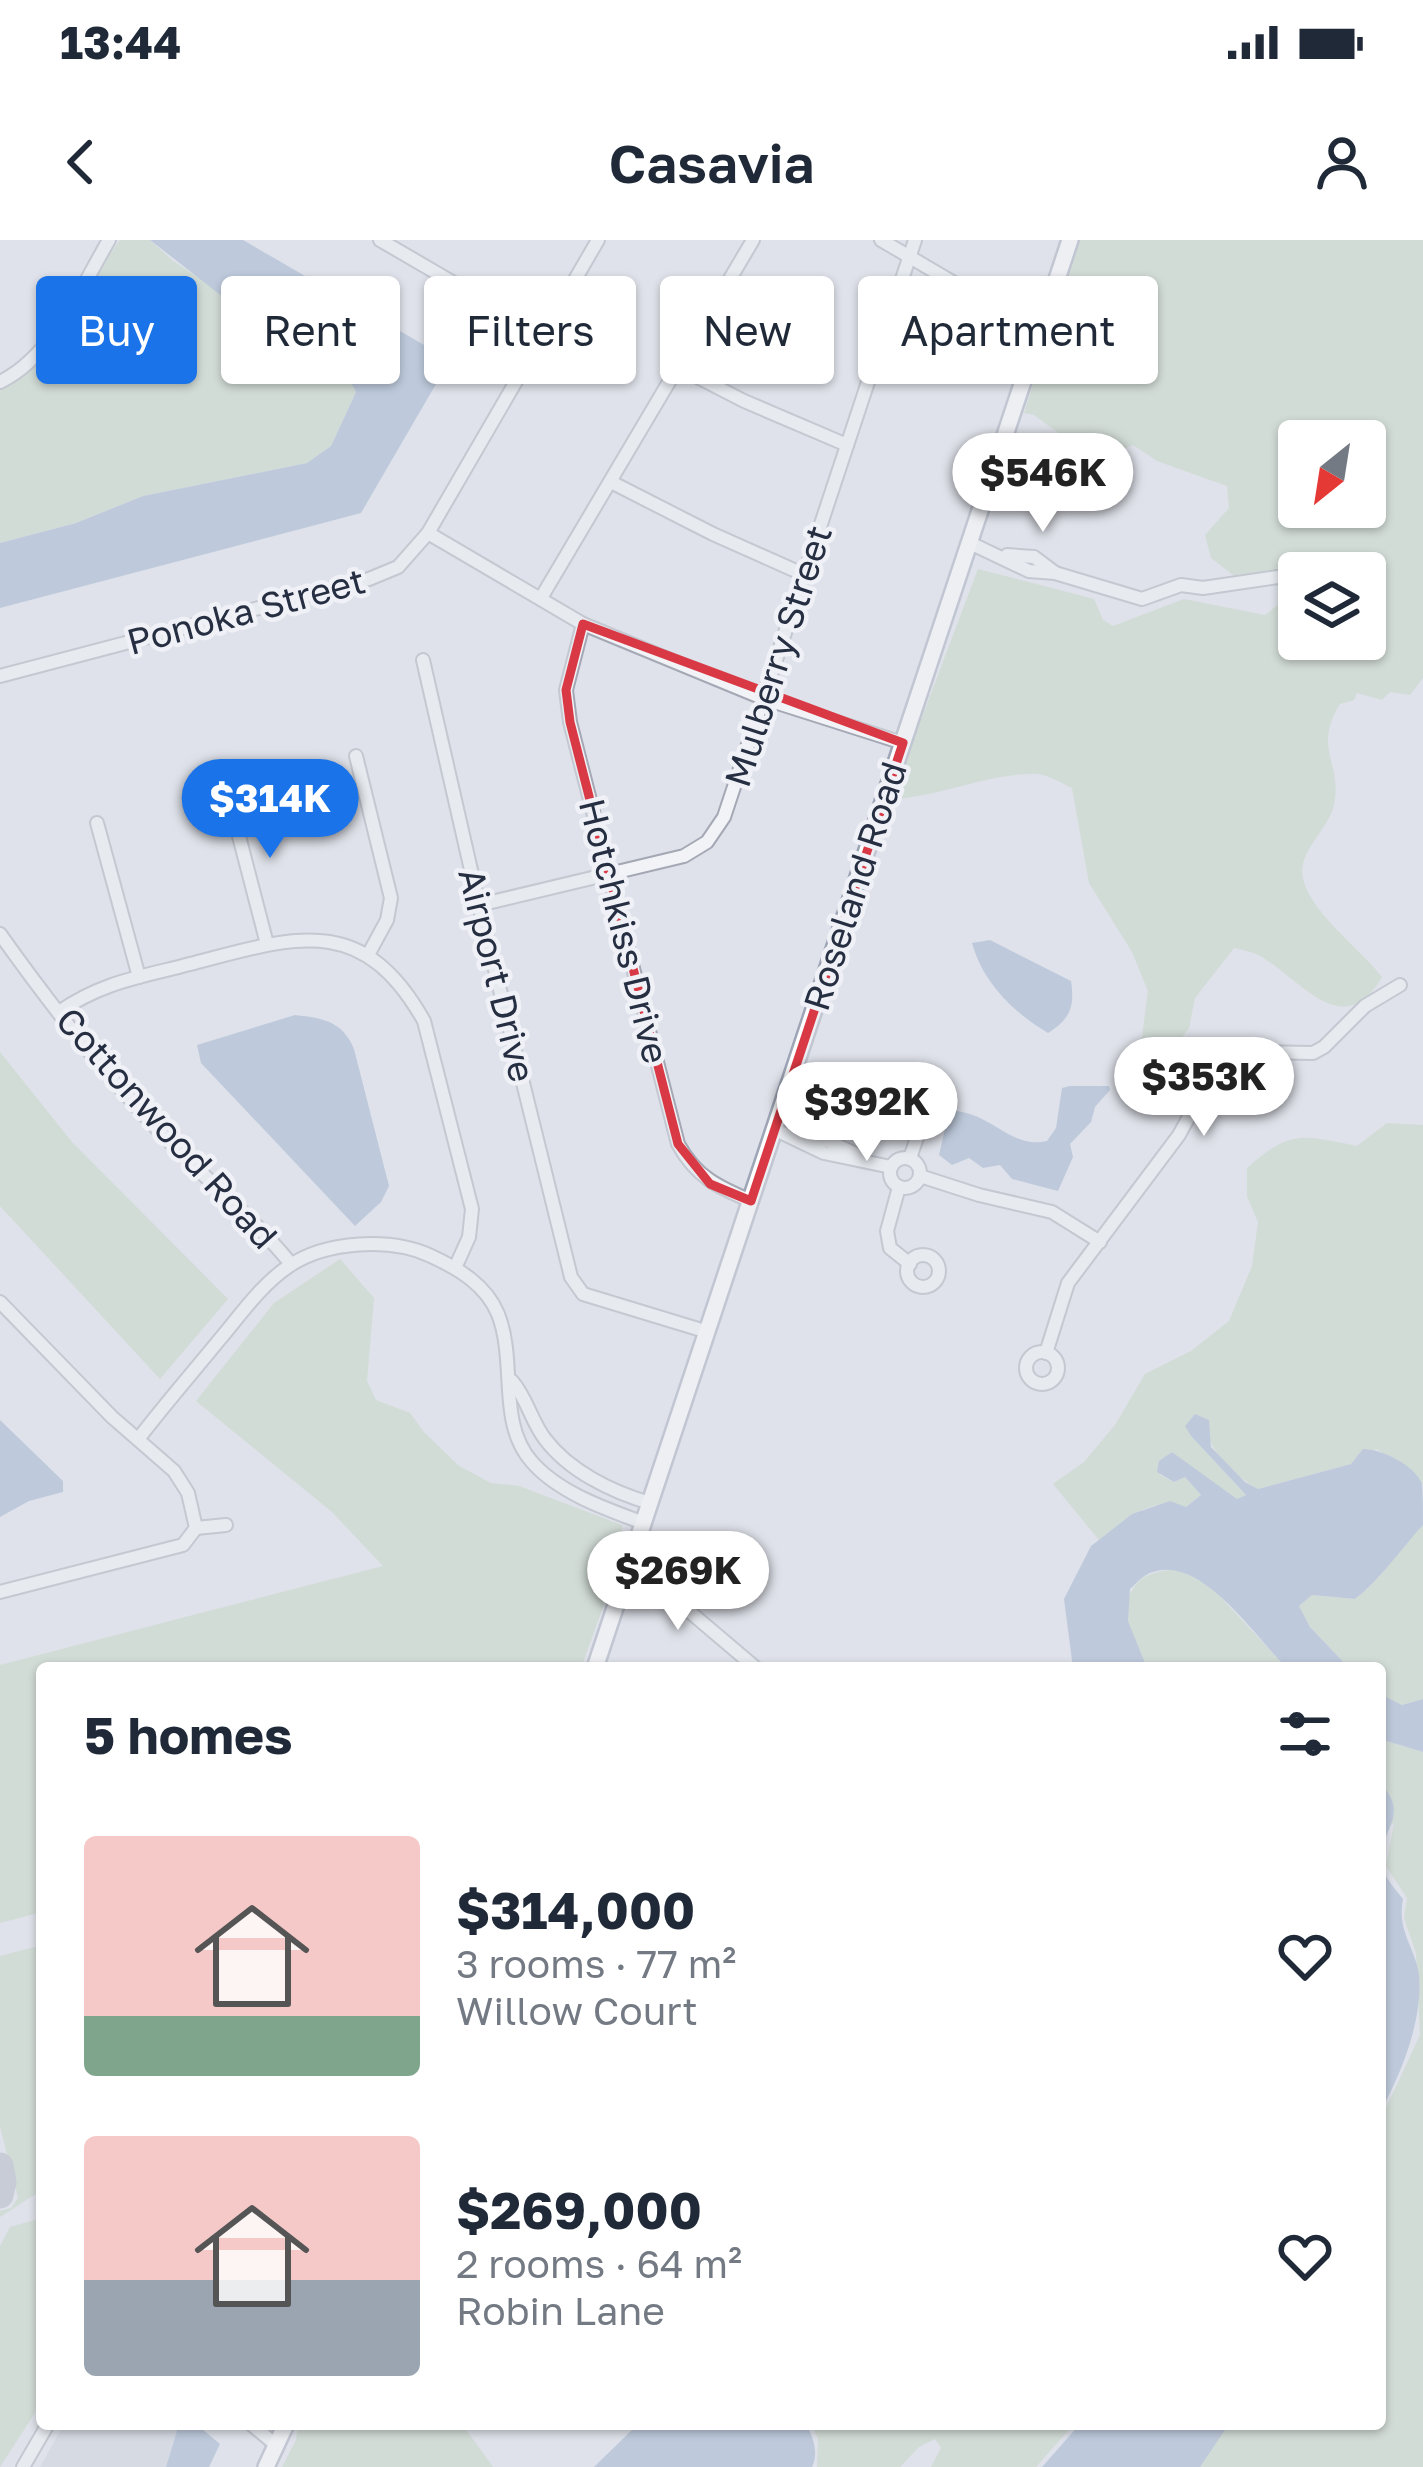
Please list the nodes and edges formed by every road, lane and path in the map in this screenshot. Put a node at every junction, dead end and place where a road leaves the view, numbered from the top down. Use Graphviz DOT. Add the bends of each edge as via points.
graph roads {
  1 [pos="109,240"];
  2 [pos="380,240"];
  3 [pos="598,240"];
  4 [pos="753,240"];
  5 [pos="881,240"];
  6 [pos="915,240"];
  7 [pos="1070,240"];
  8 [pos="910,256"];
  9 [pos="442,276"];
  10 [pos="578,276"];
  11 [pos="732,276"];
  12 [pos="944,276"];
  13 [pos="1058,276"];
  14 [pos="0,382"];
  15 [pos="515,384"];
  16 [pos="668,384"];
  17 [pos="711,384"];
  18 [pos="1022,384"];
  19 [pos="847,445"];
  20 [pos="611,482"];
  21 [pos="428,533"];
  22 [pos="970,543"];
  23 [pos="806,575"];
  24 [pos="1278,577"];
  25 [pos="541,598"];
  26 [pos="584,625"];
  27 [pos="423,660"];
  28 [pos="0,676"];
  29 [pos="765,699"];
  30 [pos="903,743"];
  31 [pos="356,756"];
  32 [pos="227,790"];
  33 [pos="97,823"];
  34 [pos="609,875"];
  35 [pos="479,905"];
  36 [pos="0,934"];
  37 [pos="267,944"];
  38 [pos="368,956"];
  39 [pos="139,977"];
  40 [pos="1400,986"];
  41 [pos="59,1012"];
  42 [pos="933,1091"];
  43 [pos="774,1129"];
  44 [pos="910,1158"];
  45 [pos="891,1167"];
  46 [pos="920,1176"];
  47 [pos="899,1187"];
  48 [pos="751,1201"];
  49 [pos="1100,1242"];
  50 [pos="291,1264"];
  51 [pos="910,1264"];
  52 [pos="455,1268"];
  53 [pos="0,1302"];
  54 [pos="708,1332"];
  55 [pos="1046,1353"];
  56 [pos="512,1381"];
  57 [pos="139,1438"];
  58 [pos="598,1483"];
  59 [pos="590,1501"];
  60 [pos="650,1503"];
  61 [pos="644,1523"];
  62 [pos="226,1525"];
  63 [pos="196,1528"];
  64 [pos="631,1562"];
  65 [pos="0,1592"];
  66 [pos="598,1662"];
  67 [pos="748,1662"];
  68 [pos="45,2430"];
  69 [pos="258,2430"];
  70 [pos="283,2430"];
  71 [pos="277,2445"];
  72 [pos="23,2467"];
  73 [pos="266,2467"];
  1 -- 14 [label="street" via="44,345"];
  2 -- 9 [label="street"];
  3 -- 10 [label="street, Ponoka Street"];
  4 -- 11 [label="street"];
  5 -- 8 [label="street"];
  6 -- 8 [label="street, Mulberry Street"];
  7 -- 13 [label="main road, Roseland Road"];
  8 -- 12 [label="street"];
  8 -- 19 [label="street, Mulberry Street"];
  15 -- 21 [label="street, Ponoka Street"];
  16 -- 20 [label="street"];
  17 -- 19 [label="street"];
  18 -- 22 [label="main road, Roseland Road"];
  19 -- 23 [label="street, Mulberry Street"];
  20 -- 23 [label="street"];
  20 -- 25 [label="street"];
  21 -- 25 [label="street"];
  21 -- 28 [label="street, Ponoka Street" via="398,567 369,579"];
  22 -- 24 [label="street" via="1034,557 1055,572 1142,599 1181,585"];
  22 -- 30 [label="main road, Roseland Road"];
  23 -- 29 [label="street, Mulberry Street"];
  25 -- 26 [label="street"];
  26 -- 29 [label="street"];
  26 -- 34 [label="street, Hotchkiss Drive" via="566,690"];
  27 -- 35 [label="street, Airport Drive"];
  29 -- 30 [label="street"];
  29 -- 34 [label="street, Mulberry Street" via="724,817 707,842"];
  30 -- 43 [label="main road, Roseland Road"];
  31 -- 38 [label="street" via="392,898"];
  32 -- 37 [label="street"];
  33 -- 39 [label="street"];
  34 -- 35 [label="street, Mulberry Street"];
  34 -- 48 [label="street, Hotchkiss Drive" via="678,1144 710,1184"];
  35 -- 54 [label="street, Airport Drive" via="577,1288"];
  36 -- 41 [label="street, Cottonwood Road"];
  37 -- 38 [label="street" via="315,938"];
  37 -- 39 [label="street"];
  38 -- 52 [label="street" via="409,994 424,1022 472,1209"];
  39 -- 41 [label="street" via="92,989"];
  40 -- 49 [label="street" via="1365,1006 1324,1048 1263,1052 1210,1078 1179,1135"];
  41 -- 50 [label="street, Cottonwood Road" via="162,1134"];
  42 -- 44 [label="street"];
  43 -- 45 [label="street"];
  43 -- 48 [label="main road, Roseland Road"];
  44 -- 45 [label="street"];
  44 -- 46 [label="street"];
  45 -- 47 [label="street"];
  46 -- 47 [label="street" via="912,1187"];
  46 -- 49 [label="street" via="1052,1212"];
  47 -- 51 [label="street" via="887,1231 890,1248"];
  48 -- 54 [label="main road, Roseland Road"];
  49 -- 55 [label="street" via="1068,1283"];
  50 -- 52 [label="street" via="346,1246 385,1244"];
  50 -- 57 [label="street"];
  52 -- 56 [label="street" via="476,1282 498,1315"];
  53 -- 57 [label="street"];
  54 -- 60 [label="main road, Roseland Road"];
  56 -- 58 [label="street" via="544,1439"];
  56 -- 59 [label="street" via="506,1398 529,1460"];
  57 -- 63 [label="street" via="188,1493"];
  58 -- 59 [label="street"];
  58 -- 60 [label="street"];
  59 -- 61 [label="street"];
  60 -- 61 [label="main road, Roseland Road"];
  61 -- 64 [label="main road, Roseland Road"];
  62 -- 63 [label="street"];
  63 -- 65 [label="street" via="183,1545"];
  64 -- 66 [label="main road, Roseland Road"];
  64 -- 67 [label="street"];
  68 -- 72 [label="street"];
  69 -- 71 [label="street"];
  70 -- 71 [label="main road"];
  71 -- 73 [label="main road"];
}
